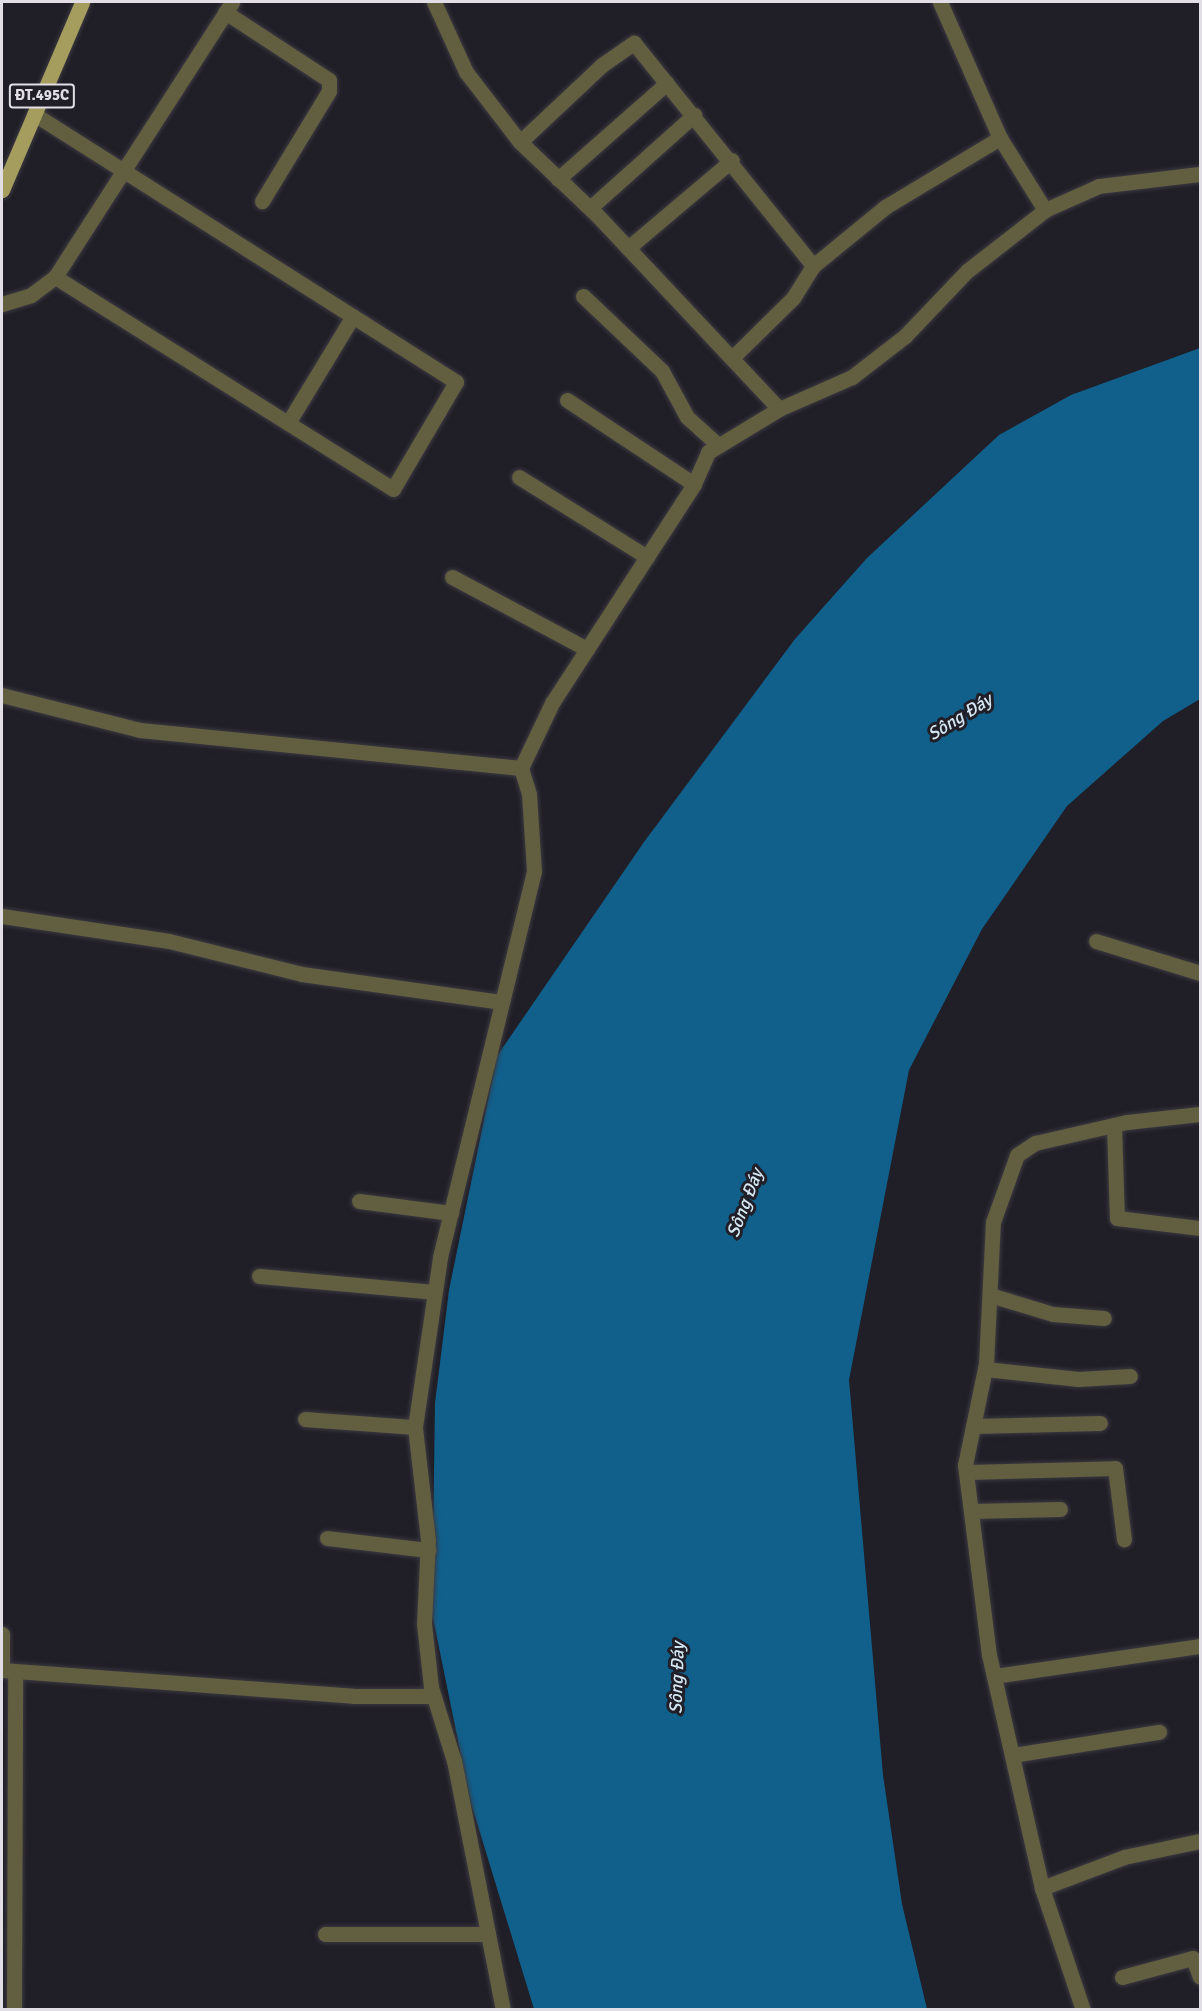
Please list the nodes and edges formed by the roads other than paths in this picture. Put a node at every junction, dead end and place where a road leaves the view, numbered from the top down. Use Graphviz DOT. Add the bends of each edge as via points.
graph roads {
  1 [pos="82,2"];
  2 [pos="434,2"];
  3 [pos="940,2"];
  4 [pos="229,7"];
  5 [pos="667,83"];
  6 [pos="34,114"];
  7 [pos="694,115"];
  8 [pos="1000,138"];
  9 [pos="520,142"];
  10 [pos="732,160"];
  11 [pos="126,172"];
  12 [pos="1200,174"];
  13 [pos="558,179"];
  14 [pos="2,190"];
  15 [pos="262,201"];
  16 [pos="590,208"];
  17 [pos="1045,210"];
  18 [pos="628,248"];
  19 [pos="813,266"];
  20 [pos="55,277"];
  21 [pos="583,296"];
  22 [pos="2,304"];
  23 [pos="353,316"];
  24 [pos="732,358"];
  25 [pos="567,400"];
  26 [pos="779,409"];
  27 [pos="288,423"];
  28 [pos="717,444"];
  29 [pos="519,477"];
  30 [pos="694,484"];
  31 [pos="647,557"];
  32 [pos="453,577"];
  33 [pos="587,649"];
  34 [pos="2,695"];
  35 [pos="521,768"];
  36 [pos="2,916"];
  37 [pos="1096,941"];
  38 [pos="1200,973"];
  39 [pos="502,1002"];
  40 [pos="1200,1114"];
  41 [pos="1114,1125"];
  42 [pos="358,1201"];
  43 [pos="451,1213"];
  44 [pos="1200,1228"];
  45 [pos="259,1276"];
  46 [pos="434,1292"];
  47 [pos="990,1295"];
  48 [pos="1104,1318"];
  49 [pos="985,1369"];
  50 [pos="1130,1376"];
  51 [pos="305,1419"];
  52 [pos="1100,1423"];
  53 [pos="973,1426"];
  54 [pos="415,1427"];
  55 [pos="966,1472"];
  56 [pos="1060,1509"];
  57 [pos="971,1511"];
  58 [pos="327,1539"];
  59 [pos="1125,1539"];
  60 [pos="428,1550"];
  61 [pos="2,1634"];
  62 [pos="1200,1646"];
  63 [pos="6,1670"];
  64 [pos="994,1676"];
  65 [pos="433,1696"];
  66 [pos="1159,1732"];
  67 [pos="1013,1755"];
  68 [pos="1200,1841"];
  69 [pos="1042,1888"];
  70 [pos="324,1934"];
  71 [pos="488,1934"];
  72 [pos="1122,1977"];
  73 [pos="1200,1977"];
  74 [pos="14,2010"];
  75 [pos="503,2010"];
  76 [pos="1083,2010"];
  1 -- 6 [label="main road, ĐT.495C"];
  2 -- 9 [label="street" via="466,72"];
  3 -- 8 [label="street"];
  4 -- 11 [label="street"];
  4 -- 15 [label="street" via="329,80 329,91"];
  5 -- 7 [label="street"];
  5 -- 9 [label="street" via="634,43 602,65"];
  5 -- 13 [label="street"];
  6 -- 11 [label="street"];
  6 -- 14 [label="main road, ĐT.495C"];
  7 -- 10 [label="street"];
  7 -- 16 [label="street"];
  8 -- 17 [label="street"];
  8 -- 19 [label="street" via="885,207"];
  9 -- 13 [label="street"];
  10 -- 18 [label="street"];
  10 -- 19 [label="street"];
  11 -- 20 [label="street"];
  11 -- 23 [label="street"];
  12 -- 17 [label="street" via="1099,186"];
  13 -- 16 [label="street"];
  16 -- 18 [label="street"];
  17 -- 26 [label="street" via="967,271 905,336 852,377"];
  18 -- 24 [label="street"];
  19 -- 24 [label="street" via="793,298"];
  20 -- 22 [label="street" via="31,295"];
  20 -- 27 [label="street"];
  21 -- 28 [label="street" via="662,371 687,417"];
  23 -- 27 [label="street"];
  23 -- 27 [label="street" via="456,382 393,489"];
  24 -- 26 [label="street"];
  25 -- 30 [label="street"];
  26 -- 28 [label="street"];
  28 -- 30 [label="street" via="699,464"];
  29 -- 31 [label="street"];
  30 -- 31 [label="street"];
  31 -- 33 [label="street"];
  32 -- 33 [label="street"];
  33 -- 35 [label="street" via="552,703"];
  34 -- 35 [label="street" via="140,729"];
  35 -- 39 [label="street" via="529,794 532,880"];
  36 -- 39 [label="street" via="169,941 303,974"];
  37 -- 38 [label="street"];
  39 -- 43 [label="street"];
  40 -- 41 [label="street"];
  41 -- 44 [label="street" via="1117,1218"];
  41 -- 47 [label="street" via="1035,1143 1017,1155 993,1222"];
  42 -- 43 [label="street"];
  43 -- 46 [label="street"];
  45 -- 46 [label="street"];
  46 -- 54 [label="street"];
  47 -- 48 [label="street" via="1053,1314"];
  47 -- 49 [label="street"];
  49 -- 50 [label="street" via="1078,1379"];
  49 -- 53 [label="street"];
  51 -- 54 [label="street"];
  52 -- 53 [label="street"];
  53 -- 55 [label="street"];
  54 -- 60 [label="street"];
  55 -- 57 [label="street"];
  55 -- 59 [label="street" via="1115,1468"];
  56 -- 57 [label="street"];
  57 -- 64 [label="street"];
  58 -- 60 [label="street"];
  60 -- 65 [label="street" via="424,1624"];
  61 -- 63 [label="street"];
  62 -- 64 [label="street"];
  63 -- 65 [label="street" via="352,1696"];
  63 -- 74 [label="street"];
  64 -- 67 [label="street"];
  65 -- 71 [label="street" via="454,1761"];
  66 -- 67 [label="street"];
  67 -- 69 [label="street"];
  68 -- 69 [label="street" via="1125,1857"];
  69 -- 76 [label="street"];
  70 -- 71 [label="street"];
  71 -- 75 [label="street"];
  72 -- 73 [label="street" via="1193,1958"];
}
